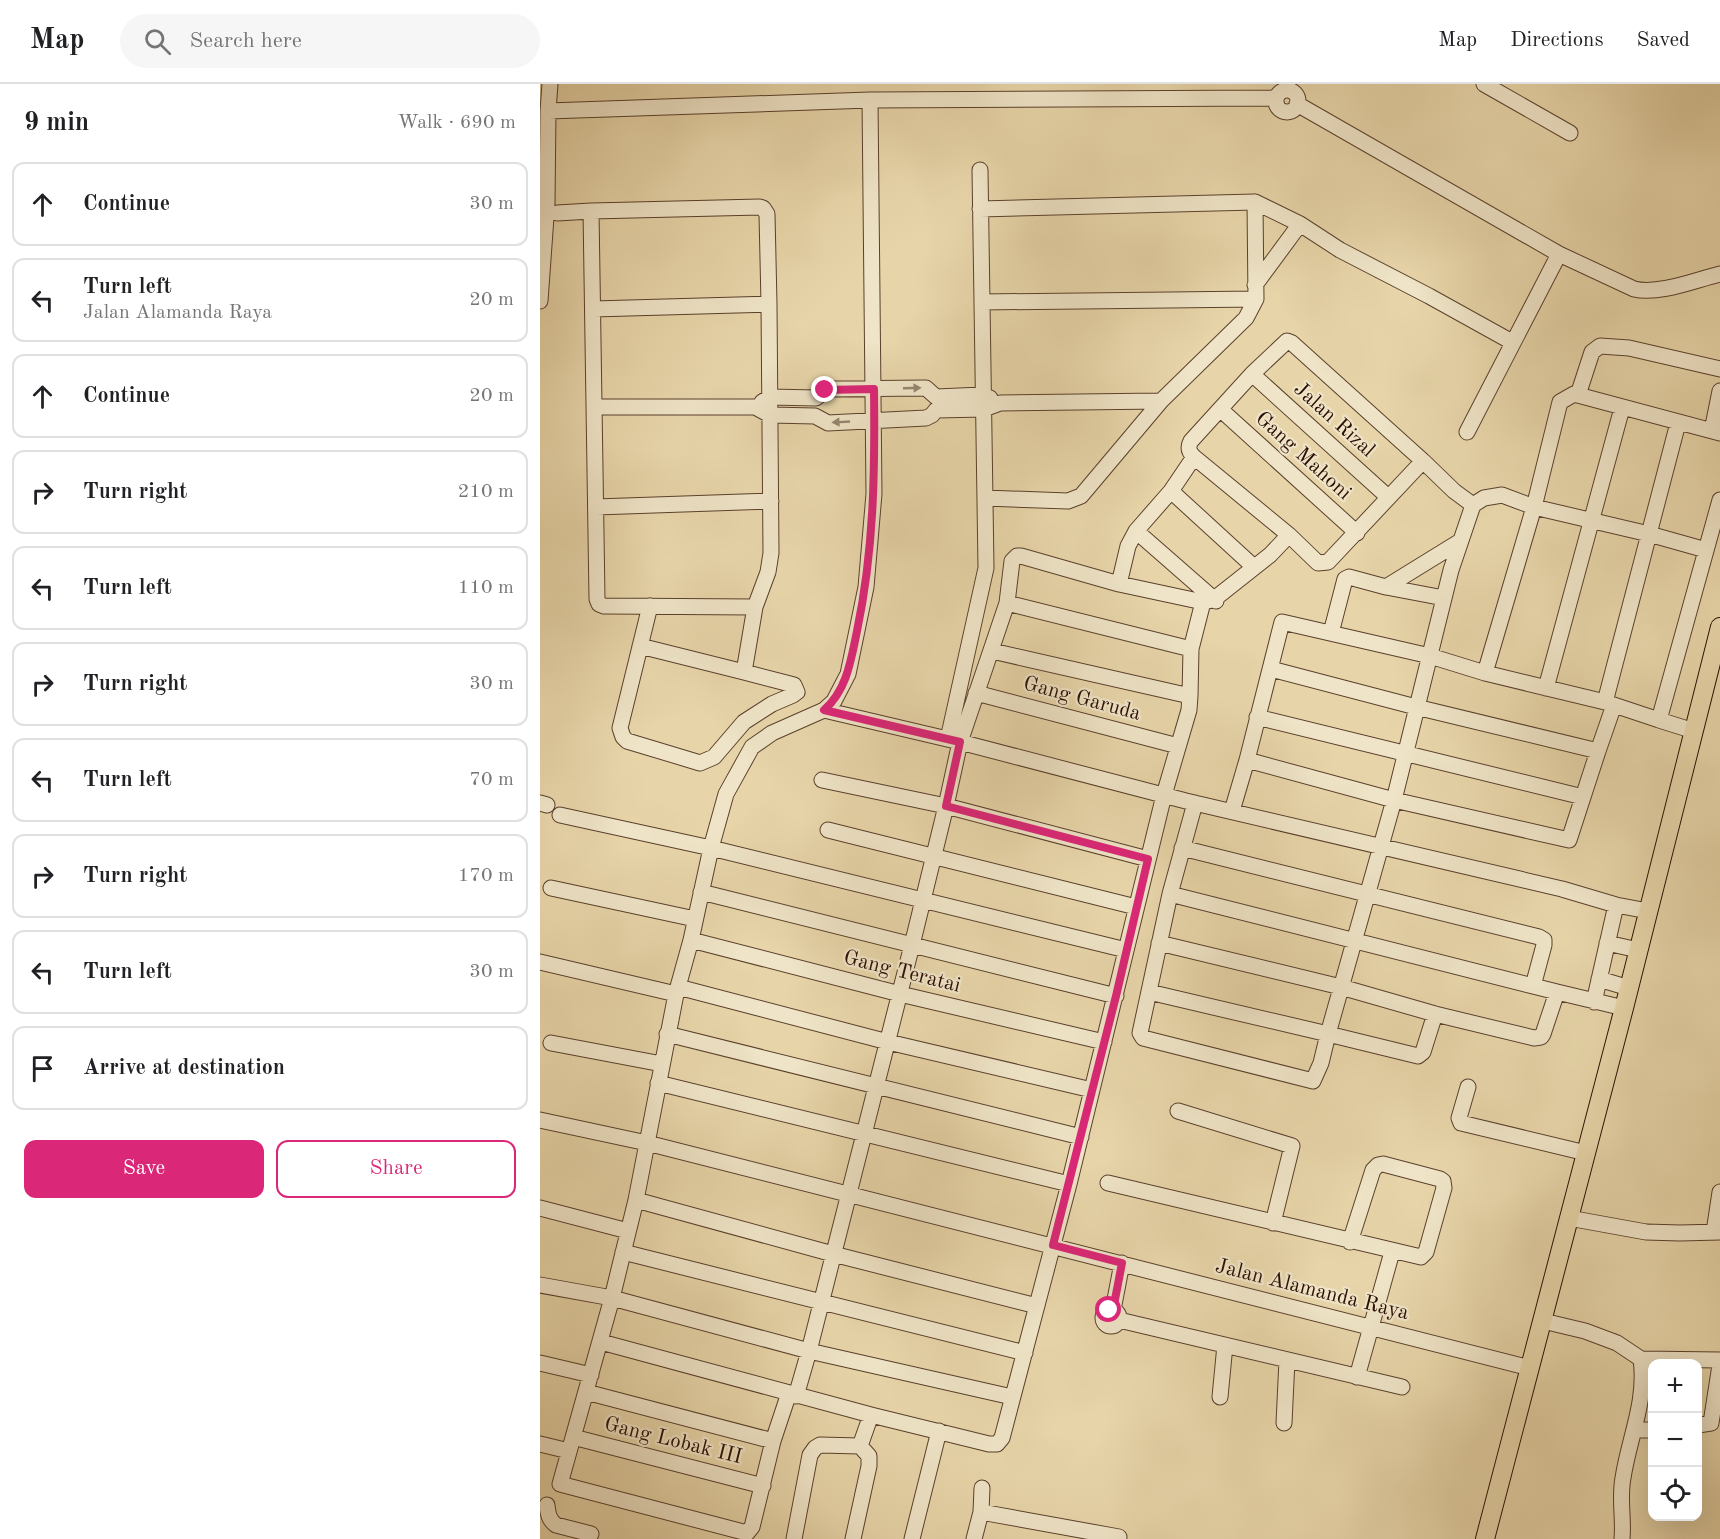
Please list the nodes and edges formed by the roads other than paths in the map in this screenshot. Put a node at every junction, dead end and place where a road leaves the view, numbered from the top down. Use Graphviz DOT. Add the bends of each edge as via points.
graph roads {
  1 [pos="550,84"];
  2 [pos="1030,84"];
  3 [pos="1484,84"];
  4 [pos="870,100"];
  5 [pos="1030,100"];
  6 [pos="548,111"];
  7 [pos="1570,133"];
  8 [pos="980,171"];
  9 [pos="1255,202"];
  10 [pos="980,208"];
  11 [pos="591,211"];
  12 [pos="557,213"];
  13 [pos="1300,224"];
  14 [pos="1559,254"];
  15 [pos="1720,274"];
  16 [pos="1256,292"];
  17 [pos="540,301"];
  18 [pos="982,302"];
  19 [pos="770,304"];
  20 [pos="593,309"];
  21 [pos="1512,342"];
  22 [pos="1720,369"];
  23 [pos="1252,374"];
  24 [pos="874,389"];
  25 [pos="1720,391"];
  26 [pos="1578,395"];
  27 [pos="770,397"];
  28 [pos="816,398"];
  29 [pos="1161,401"];
  30 [pos="983,402"];
  31 [pos="936,404"];
  32 [pos="594,407"];
  33 [pos="755,407"];
  34 [pos="1622,408"];
  35 [pos="1220,410"];
  36 [pos="770,415"];
  37 [pos="815,416"];
  38 [pos="875,421"];
  39 [pos="1678,423"];
  40 [pos="1467,432"];
  41 [pos="1716,432"];
  42 [pos="1194,457"];
  43 [pos="1423,461"];
  44 [pos="1171,491"];
  45 [pos="1388,497"];
  46 [pos="986,498"];
  47 [pos="1720,500"];
  48 [pos="771,501"];
  49 [pos="1470,504"];
  50 [pos="596,507"];
  51 [pos="1534,507"];
  52 [pos="1591,520"];
  53 [pos="1136,531"];
  54 [pos="1357,533"];
  55 [pos="1649,534"];
  56 [pos="1289,535"];
  57 [pos="1459,542"];
  58 [pos="1706,550"];
  59 [pos="1254,567"];
  60 [pos="1119,584"];
  61 [pos="1386,587"];
  62 [pos="1444,598"];
  63 [pos="1210,601"];
  64 [pos="1007,603"];
  65 [pos="650,606"];
  66 [pos="754,607"];
  67 [pos="1331,633"];
  68 [pos="1719,638"];
  69 [pos="640,646"];
  70 [pos="1191,649"];
  71 [pos="992,651"];
  72 [pos="1430,656"];
  73 [pos="1271,669"];
  74 [pos="744,672"];
  75 [pos="1485,673"];
  76 [pos="1546,688"];
  77 [pos="976,693"];
  78 [pos="1190,696"];
  79 [pos="1609,704"];
  80 [pos="1416,707"];
  81 [pos="824,710"];
  82 [pos="1257,717"];
  83 [pos="1659,720"];
  84 [pos="1694,730"];
  85 [pos="954,741"];
  86 [pos="1178,746"];
  87 [pos="1598,750"];
  88 [pos="1405,754"];
  89 [pos="1247,760"];
  90 [pos="822,780"];
  91 [pos="1167,796"];
  92 [pos="1583,797"];
  93 [pos="1394,800"];
  94 [pos="1190,802"];
  95 [pos="946,806"];
  96 [pos="1232,811"];
  97 [pos="560,815"];
  98 [pos="828,830"];
  99 [pos="1382,846"];
  100 [pos="711,848"];
  101 [pos="1182,848"];
  102 [pos="934,855"];
  103 [pos="1148,859"];
  104 [pos="551,888"];
  105 [pos="701,892"];
  106 [pos="1170,894"];
  107 [pos="1368,895"];
  108 [pos="923,901"];
  109 [pos="1616,905"];
  110 [pos="1136,907"];
  111 [pos="1648,911"];
  112 [pos="695,919"];
  113 [pos="691,940"];
  114 [pos="1356,940"];
  115 [pos="1607,943"];
  116 [pos="1159,944"];
  117 [pos="912,945"];
  118 [pos="1126,950"];
  119 [pos="1638,950"];
  120 [pos="540,962"];
  121 [pos="1599,979"];
  122 [pos="1533,986"];
  123 [pos="1341,987"];
  124 [pos="1629,988"];
  125 [pos="677,990"];
  126 [pos="1149,992"];
  127 [pos="1557,992"];
  128 [pos="900,994"];
  129 [pos="1116,996"];
  130 [pos="1594,1002"];
  131 [pos="1624,1008"];
  132 [pos="1435,1014"];
  133 [pos="667,1034"];
  134 [pos="1328,1034"];
  135 [pos="888,1042"];
  136 [pos="1104,1042"];
  137 [pos="551,1043"];
  138 [pos="662,1064"];
  139 [pos="658,1083"];
  140 [pos="876,1087"];
  141 [pos="1468,1087"];
  142 [pos="1092,1090"];
  143 [pos="1178,1111"];
  144 [pos="540,1120"];
  145 [pos="865,1133"];
  146 [pos="1081,1137"];
  147 [pos="647,1143"];
  148 [pos="1586,1153"];
  149 [pos="1108,1183"];
  150 [pos="1069,1184"];
  151 [pos="1720,1192"];
  152 [pos="849,1194"];
  153 [pos="636,1200"];
  154 [pos="540,1208"];
  155 [pos="1569,1218"];
  156 [pos="1273,1223"];
  157 [pos="628,1231"];
  158 [pos="1717,1232"];
  159 [pos="1350,1242"];
  160 [pos="1059,1247"];
  161 [pos="623,1252"];
  162 [pos="1392,1252"];
  163 [pos="833,1254"];
  164 [pos="1122,1263"];
  165 [pos="540,1285"];
  166 [pos="612,1298"];
  167 [pos="821,1302"];
  168 [pos="1037,1306"];
  169 [pos="1543,1321"];
  170 [pos="1371,1327"];
  171 [pos="601,1342"];
  172 [pos="1225,1345"];
  173 [pos="809,1351"];
  174 [pos="1025,1353"];
  175 [pos="1641,1359"];
  176 [pos="1287,1360"];
  177 [pos="1720,1360"];
  178 [pos="540,1364"];
  179 [pos="1720,1365"];
  180 [pos="1530,1368"];
  181 [pos="591,1375"];
  182 [pos="1357,1377"];
  183 [pos="1402,1387"];
  184 [pos="586,1392"];
  185 [pos="792,1394"];
  186 [pos="1012,1397"];
  187 [pos="1220,1397"];
  188 [pos="871,1415"];
  189 [pos="1284,1423"];
  190 [pos="1710,1424"];
  191 [pos="1635,1430"];
  192 [pos="1648,1430"];
  193 [pos="939,1431"];
  194 [pos="773,1442"];
  195 [pos="540,1444"];
  196 [pos="571,1444"];
  197 [pos="860,1446"];
  198 [pos="560,1484"];
  199 [pos="763,1486"];
  200 [pos="982,1488"];
  201 [pos="543,1507"];
  202 [pos="981,1512"];
  203 [pos="582,1534"];
  204 [pos="1119,1537"];
  205 [pos="794,1539"];
  206 [pos="853,1539"];
  207 [pos="912,1539"];
  208 [pos="974,1539"];
  209 [pos="1485,1539"];
  210 [pos="1622,1539"];
  1 -- 6 [label="street"];
  2 -- 5 [label="street"];
  3 -- 7 [label="street"];
  4 -- 5 [label="street"];
  4 -- 6 [label="street"];
  4 -- 24 [label="street"];
  5 -- 14 [label="street" via="1276,98 1281,92 1290,91 1297,104"];
  6 -- 17 [label="street"];
  8 -- 10 [label="street"];
  9 -- 10 [label="street"];
  9 -- 13 [label="street"];
  9 -- 16 [label="street"];
  10 -- 18 [label="street"];
  11 -- 12 [label="street"];
  11 -- 19 [label="street" via="763,208 767,213"];
  11 -- 20 [label="street"];
  13 -- 16 [label="street"];
  13 -- 21 [label="street" via="1340,250"];
  14 -- 15 [label="street" via="1642,291"];
  14 -- 21 [label="street"];
  16 -- 18 [label="street"];
  16 -- 29 [label="street" via="1246,318"];
  18 -- 30 [label="street"];
  19 -- 20 [label="street"];
  19 -- 27 [label="street"];
  20 -- 32 [label="street"];
  21 -- 40 [label="street"];
  22 -- 26 [label="street" via="1629,348 1600,346 1592,352"];
  23 -- 35 [label="street"];
  23 -- 43 [label="street" via="1289,341"];
  23 -- 45 [label="street, Jalan Rizal"];
  24 -- 28 [label="street" via="827,389"];
  24 -- 31 [label="street, one-way" via="926,388"];
  24 -- 38 [label="street"];
  25 -- 41 [label="street"];
  26 -- 34 [label="street"];
  26 -- 51 [label="street" via="1560,402"];
  27 -- 28 [label="street"];
  27 -- 33 [label="street"];
  27 -- 36 [label="street"];
  28 -- 37 [label="street"];
  29 -- 30 [label="street"];
  29 -- 46 [label="street" via="1081,496 1068,501"];
  30 -- 31 [label="street"];
  30 -- 46 [label="street"];
  31 -- 38 [label="street" via="932,415 926,418"];
  32 -- 33 [label="street"];
  32 -- 50 [label="street"];
  33 -- 36 [label="street"];
  34 -- 39 [label="street"];
  34 -- 52 [label="street"];
  35 -- 42 [label="street" via="1191,441 1189,449"];
  35 -- 54 [label="street, Gang Mahoni"];
  36 -- 37 [label="street"];
  36 -- 48 [label="street"];
  38 -- 37 [label="street, one-way" via="828,423"];
  38 -- 81 [label="street" via="866,586 848,674 834,701"];
  39 -- 41 [label="street"];
  39 -- 55 [label="street"];
  42 -- 44 [label="street"];
  42 -- 56 [label="street"];
  43 -- 45 [label="street"];
  43 -- 49 [label="street"];
  44 -- 53 [label="street"];
  44 -- 59 [label="street"];
  45 -- 54 [label="street"];
  46 -- 85 [label="street" via="986,568"];
  47 -- 58 [label="street"];
  48 -- 50 [label="street"];
  48 -- 66 [label="street" via="768,572"];
  49 -- 51 [label="street" via="1502,495"];
  49 -- 57 [label="street"];
  50 -- 65 [label="street" via="599,604"];
  51 -- 52 [label="street"];
  51 -- 75 [label="street"];
  52 -- 55 [label="street"];
  52 -- 76 [label="street"];
  53 -- 60 [label="street" via="1128,546"];
  53 -- 63 [label="street"];
  54 -- 56 [label="street" via="1323,564"];
  55 -- 58 [label="street"];
  55 -- 79 [label="street"];
  56 -- 59 [label="street"];
  57 -- 61 [label="street"];
  57 -- 62 [label="street"];
  58 -- 83 [label="street"];
  59 -- 63 [label="street"];
  60 -- 63 [label="street"];
  60 -- 64 [label="street" via="1017,556 1011,564"];
  61 -- 62 [label="street"];
  61 -- 67 [label="street" via="1345,579"];
  62 -- 72 [label="street"];
  63 -- 70 [label="street"];
  64 -- 70 [label="street"];
  64 -- 71 [label="street"];
  65 -- 66 [label="street"];
  65 -- 69 [label="street"];
  66 -- 74 [label="street"];
  67 -- 72 [label="street"];
  67 -- 73 [label="street" via="1281,622"];
  68 -- 84 [label="main road"];
  69 -- 74 [label="street"];
  69 -- 74 [label="street" via="620,728 623,737 700,763 714,757 744,722 796,692 794,685"];
  70 -- 78 [label="street"];
  71 -- 77 [label="street"];
  71 -- 78 [label="street"];
  72 -- 75 [label="street"];
  72 -- 80 [label="street"];
  73 -- 80 [label="street"];
  73 -- 82 [label="street"];
  75 -- 76 [label="street"];
  76 -- 79 [label="street"];
  77 -- 85 [label="street"];
  77 -- 86 [label="street, Gang Garuda"];
  78 -- 86 [label="street"];
  79 -- 83 [label="street"];
  79 -- 87 [label="street"];
  80 -- 87 [label="street"];
  80 -- 88 [label="street"];
  81 -- 85 [label="street"];
  81 -- 100 [label="street" via="772,733 752,747 726,794"];
  82 -- 88 [label="street"];
  82 -- 89 [label="street"];
  83 -- 84 [label="street"];
  84 -- 111 [label="main road"];
  85 -- 91 [label="street"];
  85 -- 95 [label="street"];
  86 -- 91 [label="street"];
  87 -- 92 [label="street"];
  88 -- 92 [label="street"];
  88 -- 93 [label="street"];
  89 -- 93 [label="street"];
  89 -- 96 [label="street"];
  90 -- 95 [label="street"];
  91 -- 94 [label="street"];
  91 -- 103 [label="street"];
  92 -- 93 [label="street" via="1569,840"];
  93 -- 99 [label="street"];
  94 -- 96 [label="street"];
  94 -- 101 [label="street"];
  95 -- 102 [label="street"];
  95 -- 103 [label="street"];
  96 -- 99 [label="street"];
  97 -- 100 [label="street"];
  98 -- 102 [label="street"];
  99 -- 107 [label="street"];
  99 -- 109 [label="street"];
  100 -- 105 [label="street"];
  100 -- 108 [label="street"];
  101 -- 106 [label="street"];
  101 -- 107 [label="street"];
  102 -- 108 [label="street"];
  102 -- 110 [label="street"];
  103 -- 110 [label="street"];
  104 -- 112 [label="street"];
  105 -- 112 [label="street"];
  105 -- 117 [label="street"];
  106 -- 114 [label="street"];
  106 -- 116 [label="street"];
  107 -- 114 [label="street"];
  107 -- 122 [label="street" via="1542,939 1544,945"];
  108 -- 117 [label="street"];
  108 -- 118 [label="street"];
  109 -- 111 [label="street"];
  109 -- 115 [label="street"];
  110 -- 118 [label="street"];
  111 -- 119 [label="main road"];
  112 -- 113 [label="street"];
  113 -- 125 [label="street"];
  113 -- 128 [label="street, Gang Teratai"];
  114 -- 122 [label="street"];
  114 -- 123 [label="street"];
  115 -- 119 [label="street"];
  115 -- 121 [label="street"];
  116 -- 123 [label="street"];
  116 -- 126 [label="street"];
  117 -- 128 [label="street"];
  117 -- 129 [label="street"];
  118 -- 129 [label="street"];
  119 -- 124 [label="main road"];
  120 -- 125 [label="street"];
  121 -- 124 [label="street"];
  121 -- 130 [label="street"];
  122 -- 127 [label="street"];
  123 -- 132 [label="street"];
  123 -- 134 [label="street"];
  124 -- 131 [label="main road"];
  125 -- 133 [label="street"];
  125 -- 135 [label="street"];
  126 -- 134 [label="street"];
  126 -- 134 [label="street" via="1140,1033 1143,1038 1313,1081"];
  127 -- 130 [label="street"];
  127 -- 132 [label="street" via="1538,1039"];
  128 -- 135 [label="street"];
  128 -- 136 [label="street, Gang Teratai"];
  129 -- 136 [label="street"];
  130 -- 131 [label="street"];
  131 -- 148 [label="main road"];
  132 -- 134 [label="street" via="1423,1052 1418,1056"];
  133 -- 138 [label="street"];
  133 -- 140 [label="street"];
  135 -- 140 [label="street"];
  135 -- 142 [label="street"];
  136 -- 142 [label="street"];
  137 -- 138 [label="street"];
  138 -- 139 [label="street"];
  139 -- 145 [label="street"];
  139 -- 147 [label="street"];
  140 -- 145 [label="street"];
  140 -- 146 [label="street"];
  141 -- 148 [label="street" via="1461,1123"];
  142 -- 146 [label="street"];
  143 -- 156 [label="street" via="1292,1146"];
  144 -- 147 [label="street, Jalan Alamanda Raya"];
  145 -- 150 [label="street"];
  145 -- 152 [label="street"];
  146 -- 150 [label="street"];
  147 -- 152 [label="street, Jalan Alamanda Raya"];
  147 -- 153 [label="street"];
  148 -- 155 [label="main road"];
  149 -- 156 [label="street"];
  150 -- 160 [label="street"];
  151 -- 158 [label="street"];
  152 -- 160 [label="street, Jalan Alamanda Raya"];
  152 -- 163 [label="street"];
  153 -- 157 [label="street"];
  153 -- 163 [label="street"];
  154 -- 157 [label="street"];
  155 -- 158 [label="street" via="1646,1232"];
  155 -- 169 [label="main road"];
  156 -- 159 [label="street"];
  157 -- 161 [label="street"];
  159 -- 162 [label="street"];
  159 -- 162 [label="street" via="1378,1165 1443,1181 1424,1256"];
  160 -- 164 [label="street, Jalan Alamanda Raya"];
  160 -- 168 [label="street"];
  161 -- 166 [label="street"];
  161 -- 167 [label="street"];
  162 -- 170 [label="street"];
  163 -- 167 [label="street"];
  163 -- 168 [label="street"];
  164 -- 170 [label="street, Jalan Alamanda Raya"];
  164 -- 172 [label="street" via="1116,1315"];
  165 -- 166 [label="street"];
  166 -- 171 [label="street"];
  166 -- 173 [label="street"];
  167 -- 173 [label="street"];
  167 -- 174 [label="street"];
  168 -- 174 [label="street"];
  169 -- 175 [label="street" via="1617,1343"];
  169 -- 180 [label="main road"];
  170 -- 180 [label="street, Jalan Alamanda Raya"];
  170 -- 182 [label="street"];
  171 -- 181 [label="street"];
  171 -- 185 [label="street"];
  172 -- 176 [label="street"];
  172 -- 187 [label="street"];
  173 -- 185 [label="street"];
  173 -- 186 [label="street"];
  174 -- 186 [label="street"];
  175 -- 177 [label="street"];
  175 -- 191 [label="street" via="1642,1398"];
  176 -- 182 [label="street"];
  176 -- 189 [label="street"];
  178 -- 181 [label="street"];
  179 -- 190 [label="street"];
  180 -- 209 [label="main road"];
  181 -- 184 [label="street"];
  182 -- 183 [label="street"];
  184 -- 194 [label="street"];
  184 -- 196 [label="street"];
  185 -- 188 [label="street"];
  185 -- 194 [label="street"];
  186 -- 193 [label="street" via="997,1444"];
  188 -- 193 [label="street"];
  188 -- 197 [label="street"];
  191 -- 192 [label="street"];
  191 -- 210 [label="street" via="1623,1478"];
  193 -- 207 [label="street"];
  194 -- 199 [label="street"];
  195 -- 196 [label="street, Gang Lobak III"];
  196 -- 198 [label="street"];
  196 -- 199 [label="street, Gang Lobak III"];
  197 -- 205 [label="street" via="820,1445 812,1451"];
  197 -- 206 [label="street" via="869,1456 869,1466"];
  198 -- 199 [label="street" via="746,1534 752,1527"];
  198 -- 201 [label="street"];
  200 -- 202 [label="street"];
  201 -- 203 [label="street" via="551,1521"];
  202 -- 204 [label="street"];
  202 -- 208 [label="street"];
}
